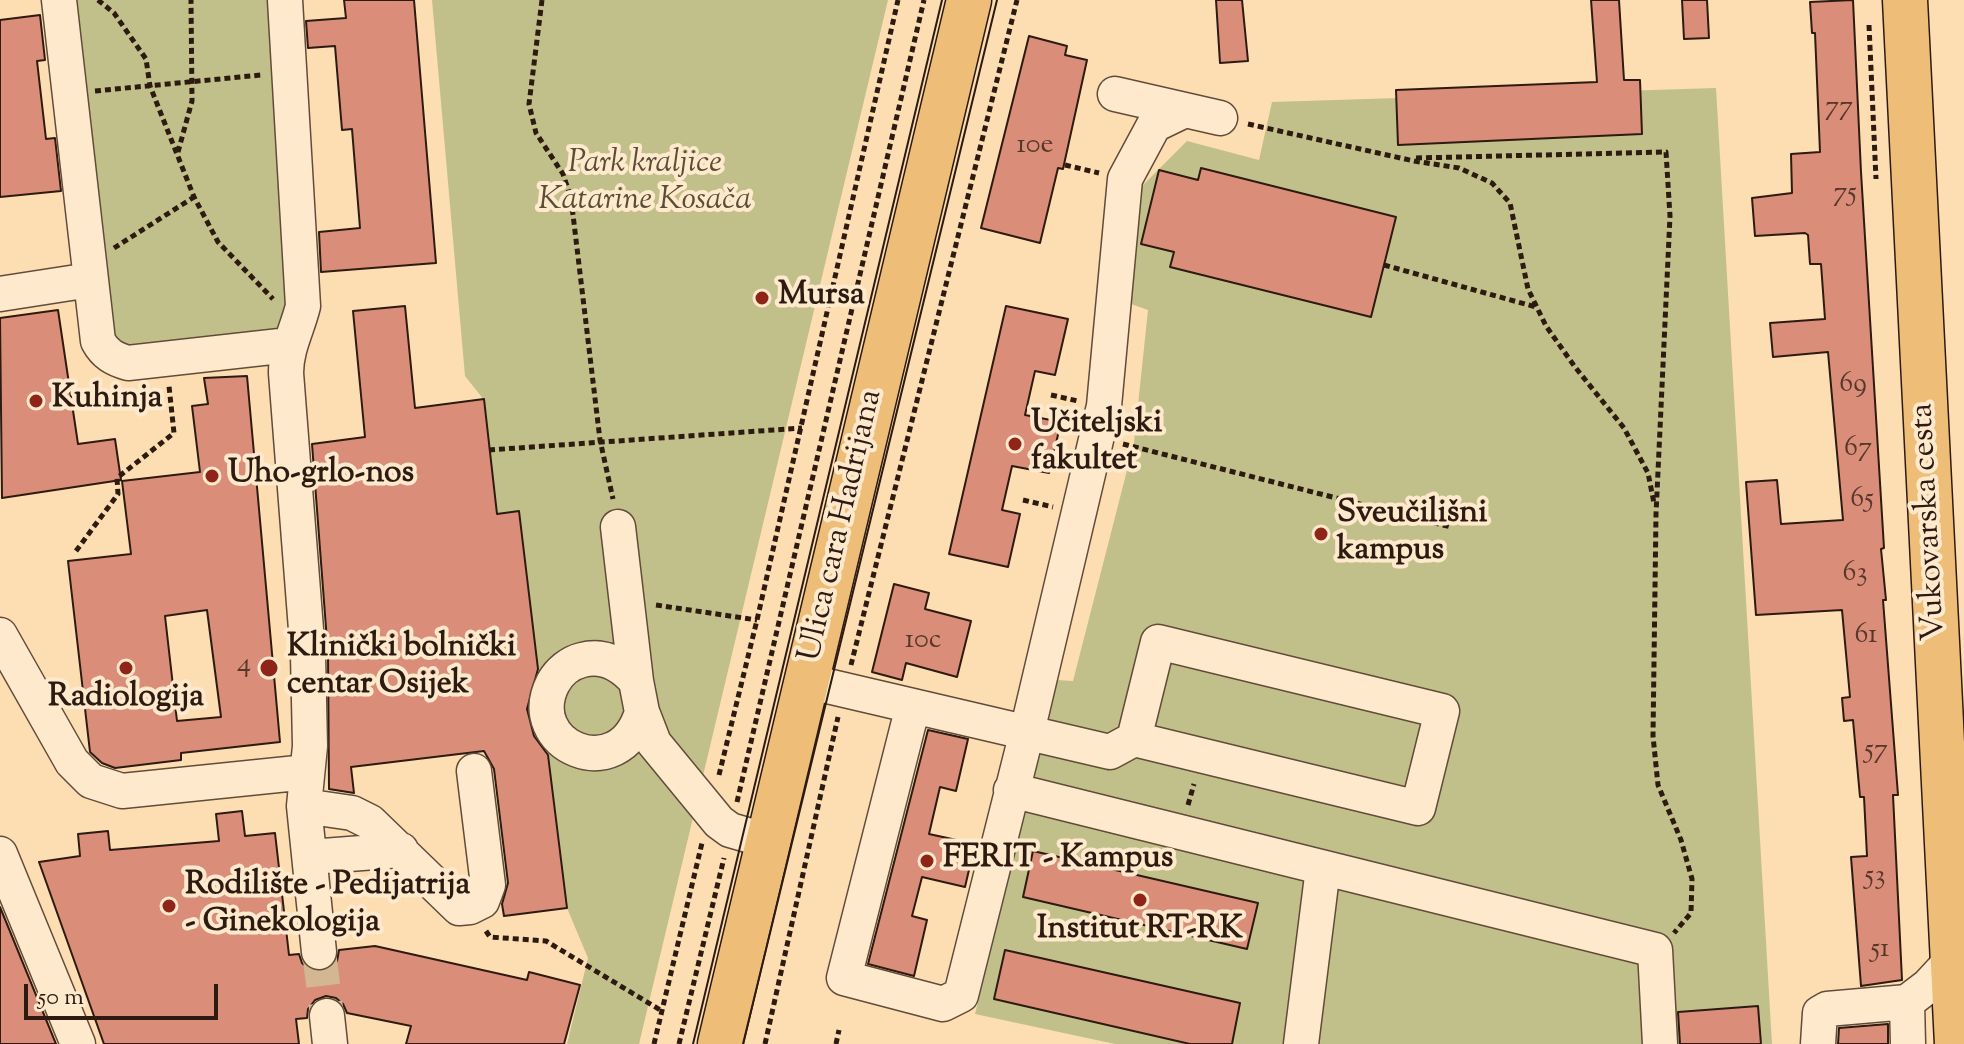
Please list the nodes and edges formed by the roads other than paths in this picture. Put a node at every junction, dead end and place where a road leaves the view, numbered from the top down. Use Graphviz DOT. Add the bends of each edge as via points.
graph roads {
  1 [pos="59,0"];
  2 [pos="285,0"];
  3 [pos="1905,0"];
  4 [pos="969,4"];
  5 [pos="1115,94"];
  6 [pos="1185,110"];
  7 [pos="1220,118"];
  8 [pos="89,272"];
  9 [pos="0,294"];
  10 [pos="294,336"];
  11 [pos="618,527"];
  12 [pos="0,635"];
  13 [pos="825,685"];
  14 [pos="913,706"];
  15 [pos="1027,732"];
  16 [pos="1134,739"];
  17 [pos="474,771"];
  18 [pos="307,772"];
  19 [pos="1011,790"];
  20 [pos="304,806"];
  21 [pos="736,828"];
  22 [pos="401,850"];
  23 [pos="0,854"];
  24 [pos="310,857"];
  25 [pos="1323,868"];
  26 [pos="319,952"];
  27 [pos="1953,959"];
  28 [pos="1907,1002"];
  29 [pos="78,1044"];
  30 [pos="720,1044"];
  31 [pos="1301,1044"];
  32 [pos="1660,1044"];
  33 [pos="1818,1044"];
  34 [pos="1908,1044"];
  35 [pos="1957,1044"];
  1 -- 8 [label="lane"];
  2 -- 10 [label="lane" via="303,306"];
  3 -- 27 [label="main road, Vukovarska cesta"];
  4 -- 13 [label="main road, Ulica cara Hadrijana"];
  5 -- 6 [label="lane"];
  6 -- 7 [label="lane"];
  6 -- 15 [label="lane" via="1154,125 1125,179 1104,406"];
  8 -- 9 [label="lane"];
  8 -- 10 [label="lane" via="98,341 115,359 166,359"];
  10 -- 18 [label="lane" via="286,373 308,655"];
  11 -- 21 [label="lane" via="639,697 654,743"];
  12 -- 18 [label="lane" via="72,762 91,781 122,791"];
  13 -- 14 [label="lane"];
  13 -- 21 [label="main road, Ulica cara Hadrijana"];
  14 -- 15 [label="lane"];
  14 -- 19 [label="lane" via="844,978 943,1004 961,995"];
  15 -- 16 [label="lane" via="1110,752"];
  15 -- 19 [label="lane"];
  16 -- 16 [label="lane" via="1158,642 1442,711 1418,808"];
  17 -- 22 [label="lane" via="488,885 482,901 459,908"];
  18 -- 20 [label="lane"];
  19 -- 25 [label="lane"];
  20 -- 22 [label="lane" via="352,813"];
  20 -- 24 [label="lane"];
  21 -- 30 [label="main road, Ulica cara Hadrijana"];
  22 -- 24 [label="lane"];
  23 -- 29 [label="lane"];
  24 -- 26 [label="lane"];
  25 -- 31 [label="lane"];
  25 -- 32 [label="lane" via="1655,950"];
  27 -- 28 [label="lane"];
  27 -- 35 [label="main road, Vukovarska cesta"];
  28 -- 33 [label="lane" via="1827,1009 1820,1013"];
  28 -- 34 [label="lane"];
}
